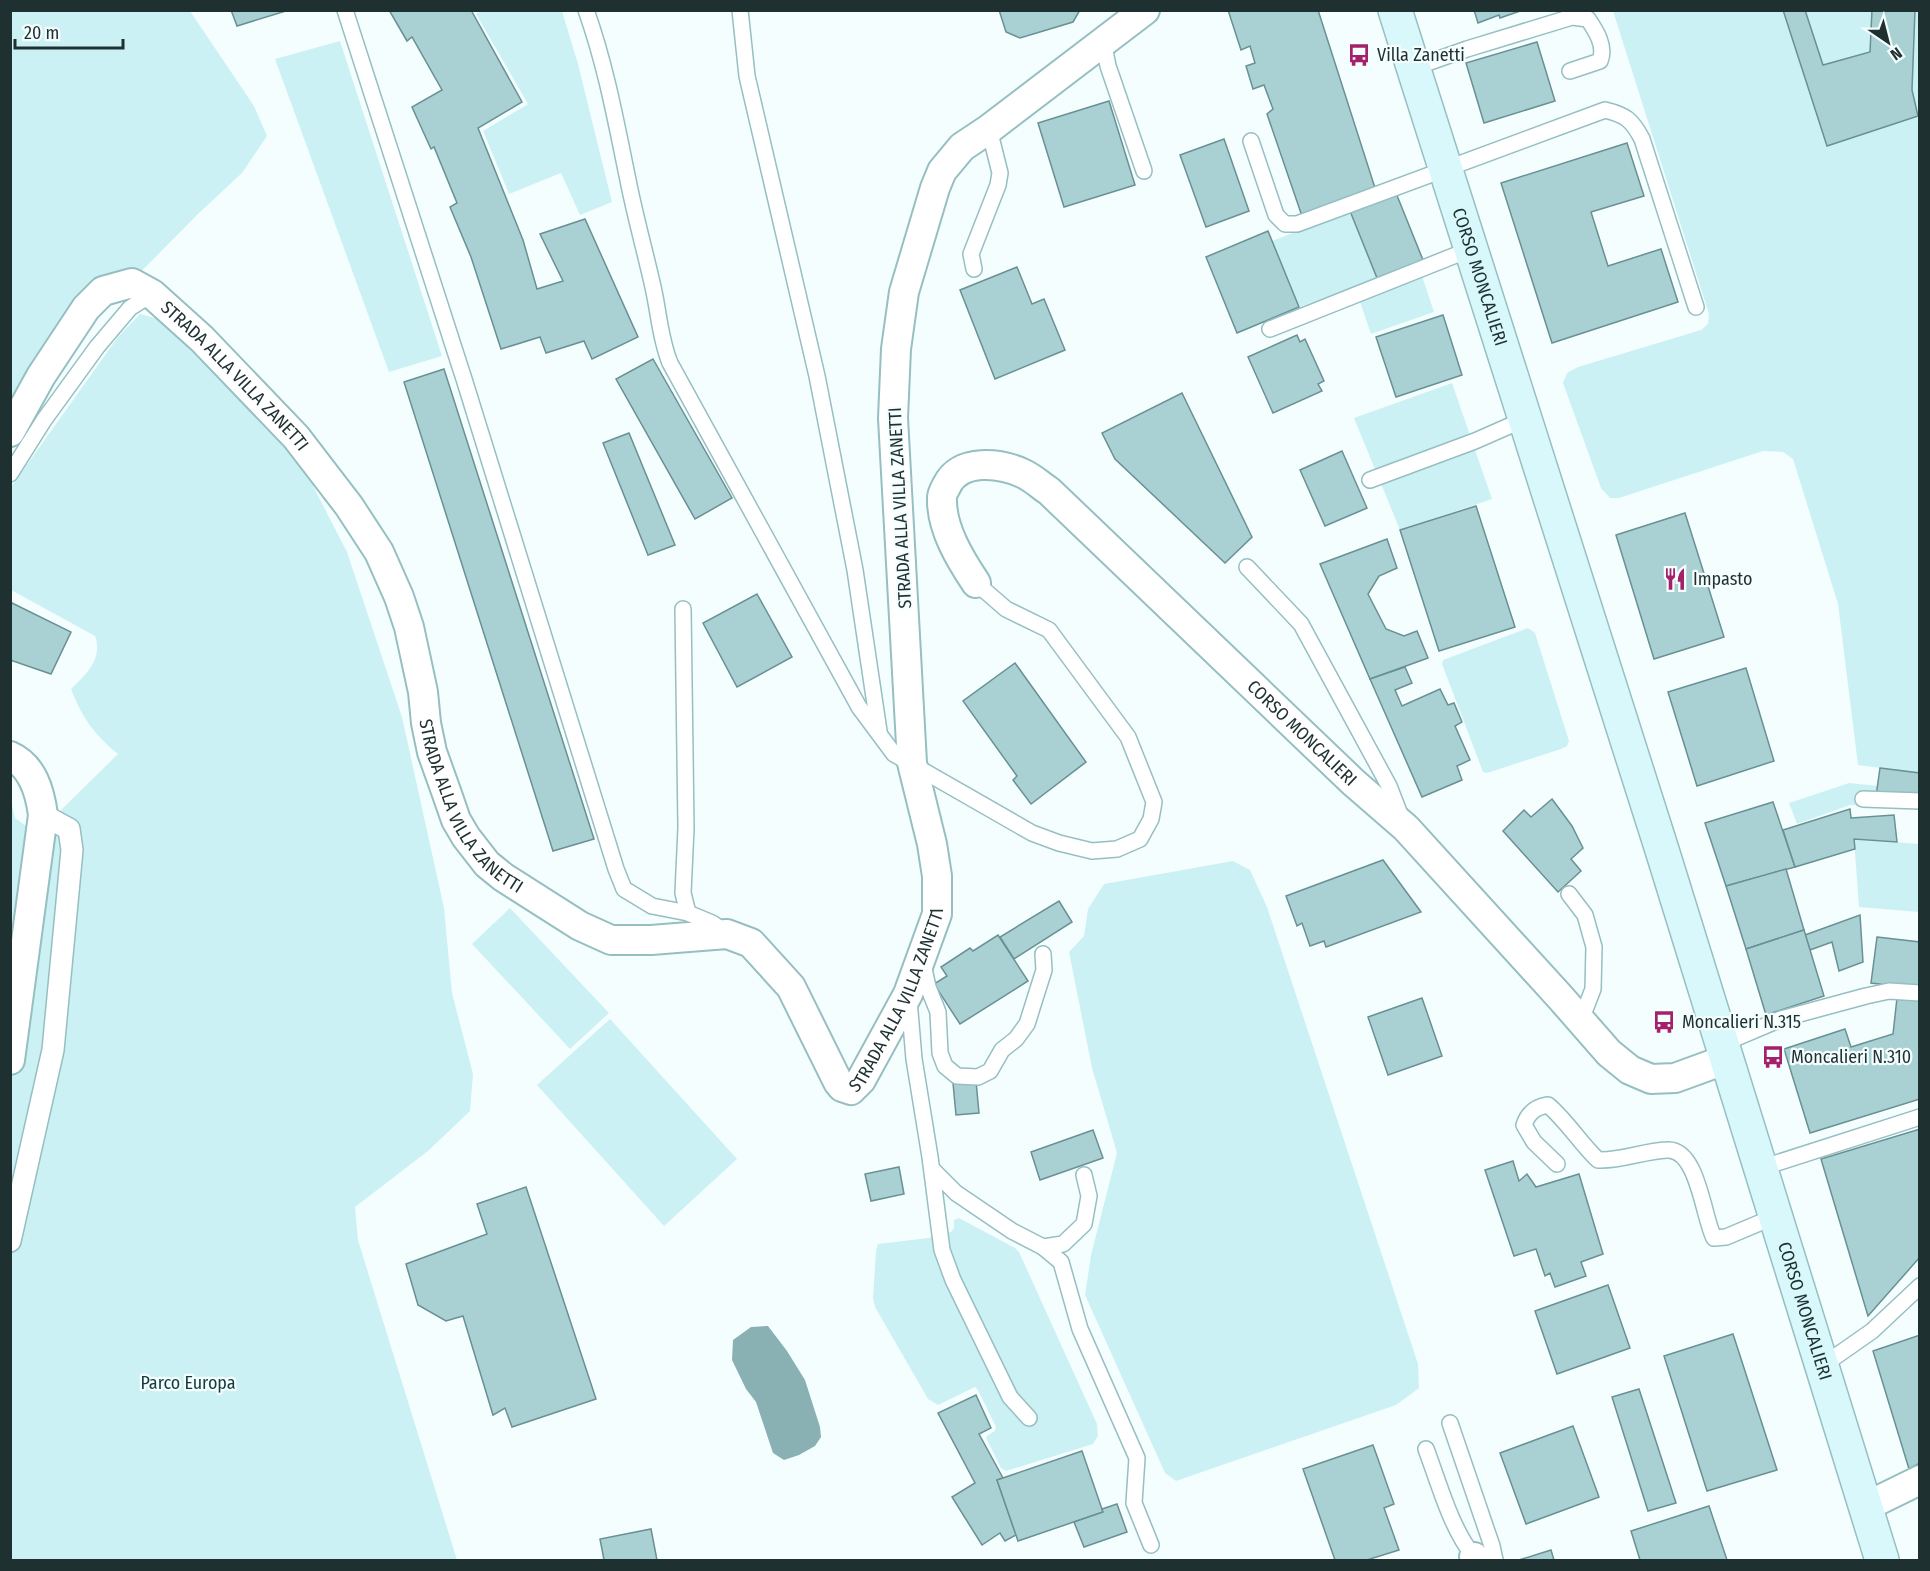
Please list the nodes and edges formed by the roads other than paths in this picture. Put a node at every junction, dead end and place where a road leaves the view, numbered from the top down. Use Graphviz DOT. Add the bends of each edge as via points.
graph roads {
  1 [pos="345,10"];
  2 [pos="585,10"];
  3 [pos="740,10"];
  4 [pos="1144,10"];
  5 [pos="1395,10"];
  6 [pos="1103,41"];
  7 [pos="1413,68"];
  8 [pos="1570,71"];
  9 [pos="988,129"];
  10 [pos="1251,141"];
  11 [pos="1445,169"];
  12 [pos="1144,171"];
  13 [pos="1471,249"];
  14 [pos="974,269"];
  15 [pos="152,294"];
  16 [pos="1696,308"];
  17 [pos="1270,329"];
  18 [pos="1525,419"];
  19 [pos="10,432"];
  20 [pos="10,474"];
  21 [pos="1370,480"];
  22 [pos="1247,567"];
  23 [pos="976,583"];
  24 [pos="683,609"];
  25 [pos="879,734"];
  26 [pos="10,756"];
  27 [pos="912,763"];
  28 [pos="1863,799"];
  29 [pos="1920,801"];
  30 [pos="43,815"];
  31 [pos="1406,828"];
  32 [pos="1569,894"];
  33 [pos="688,913"];
  34 [pos="727,934"];
  35 [pos="1043,954"];
  36 [pos="921,958"];
  37 [pos="1920,993"];
  38 [pos="908,994"];
  39 [pos="1581,1020"];
  40 [pos="1725,1052"];
  41 [pos="10,1060"];
  42 [pos="1920,1117"];
  43 [pos="1557,1164"];
  44 [pos="1761,1168"];
  45 [pos="932,1169"];
  46 [pos="1084,1175"];
  47 [pos="1776,1216"];
  48 [pos="10,1241"];
  49 [pos="1042,1247"];
  50 [pos="1920,1286"];
  51 [pos="1822,1366"];
  52 [pos="1029,1418"];
  53 [pos="1450,1423"];
  54 [pos="1426,1449"];
  55 [pos="1920,1480"];
  56 [pos="1867,1506"];
  57 [pos="1151,1545"];
  58 [pos="1482,1559"];
  59 [pos="1882,1560"];
  1 -- 33 [label="lane" via="616,869 624,889 652,906"];
  2 -- 25 [label="lane" via="608,83 658,309 662,345 768,544 859,706"];
  3 -- 25 [label="lane" via="747,76 817,376 855,570"];
  4 -- 6 [label="street, STRADA ALLA VILLA ZANETTI"];
  5 -- 7 [label="main road, CORSO MONCALIERI"];
  6 -- 9 [label="street, STRADA ALLA VILLA ZANETTI"];
  6 -- 12 [label="lane"];
  7 -- 8 [label="lane" via="1572,17 1588,19 1603,53 1600,61"];
  7 -- 11 [label="main road, CORSO MONCALIERI"];
  9 -- 14 [label="lane" via="1000,173 971,254"];
  9 -- 27 [label="street, STRADA ALLA VILLA ZANETTI" via="962,147 942,171 904,292 896,349 893,418"];
  10 -- 11 [label="lane" via="1276,215 1285,224 1297,224"];
  11 -- 13 [label="main road, CORSO MONCALIERI"];
  11 -- 16 [label="lane" via="1605,110 1618,113 1633,122 1642,139"];
  13 -- 17 [label="lane"];
  13 -- 18 [label="main road, CORSO MONCALIERI"];
  15 -- 19 [label="street, STRADA ALLA VILLA ZANETTI" via="132,283 103,291 86,308 40,376"];
  15 -- 20 [label="lane" via="130,308 97,347"];
  15 -- 34 [label="street, STRADA ALLA VILLA ZANETTI" via="202,339 296,437 379,552 409,627 432,752 456,820 487,864 579,926 612,940"];
  18 -- 21 [label="lane"];
  18 -- 40 [label="main road, CORSO MONCALIERI"];
  22 -- 31 [label="lane" via="1301,624 1389,786"];
  23 -- 27 [label="lane" via="1006,609 1049,630 1128,737 1154,801 1151,819 1140,839 1117,849 1092,851 1070,846 1032,833"];
  23 -- 31 [label="street, CORSO MONCALIERI" via="960,559 944,518 942,496 950,479 962,469 998,466 1024,473 1049,491 1353,783"];
  24 -- 33 [label="lane" via="686,828 682,893"];
  25 -- 27 [label="lane" via="894,754"];
  26 -- 30 [label="street" via="20,761 33,778 41,796"];
  27 -- 36 [label="street, STRADA ALLA VILLA ZANETTI" via="937,876 937,914"];
  28 -- 29 [label="lane"];
  30 -- 41 [label="street"];
  30 -- 48 [label="street" via="69,830 72,850 52,1050"];
  31 -- 39 [label="street, CORSO MONCALIERI"];
  32 -- 39 [label="lane" via="1585,915 1594,947 1593,989"];
  33 -- 34 [label="lane"];
  34 -- 38 [label="street, STRADA ALLA VILLA ZANETTI" via="751,943 791,987 838,1082 846,1089 851,1090 861,1080"];
  35 -- 36 [label="lane" via="1044,970 1027,1024 1002,1050 990,1071 978,1077 957,1076 945,1066 940,1053 938,1012"];
  36 -- 38 [label="street, STRADA ALLA VILLA ZANETTI"];
  37 -- 40 [label="lane" via="1889,991 1781,1019"];
  38 -- 45 [label="lane"];
  39 -- 40 [label="street, CORSO MONCALIERI" via="1609,1053 1630,1070 1651,1079 1675,1078"];
  40 -- 44 [label="main road, CORSO MONCALIERI"];
  42 -- 44 [label="lane"];
  43 -- 47 [label="lane" via="1534,1142 1524,1125 1527,1115 1539,1107 1548,1105 1558,1113 1598,1160 1669,1149 1686,1158 1714,1238 1726,1238"];
  44 -- 47 [label="main road, CORSO MONCALIERI"];
  45 -- 49 [label="lane" via="956,1193"];
  45 -- 52 [label="lane" via="947,1266 1010,1397"];
  46 -- 49 [label="lane" via="1089,1196 1084,1224 1063,1244"];
  47 -- 51 [label="main road, CORSO MONCALIERI"];
  49 -- 57 [label="lane" via="1061,1262 1080,1329 1137,1458 1134,1503"];
  50 -- 51 [label="lane" via="1872,1331"];
  51 -- 56 [label="main road, CORSO MONCALIERI"];
  53 -- 58 [label="lane" via="1492,1546"];
  54 -- 58 [label="lane" via="1462,1541"];
  55 -- 56 [label="street"];
  56 -- 59 [label="main road, CORSO MONCALIERI"];
}
